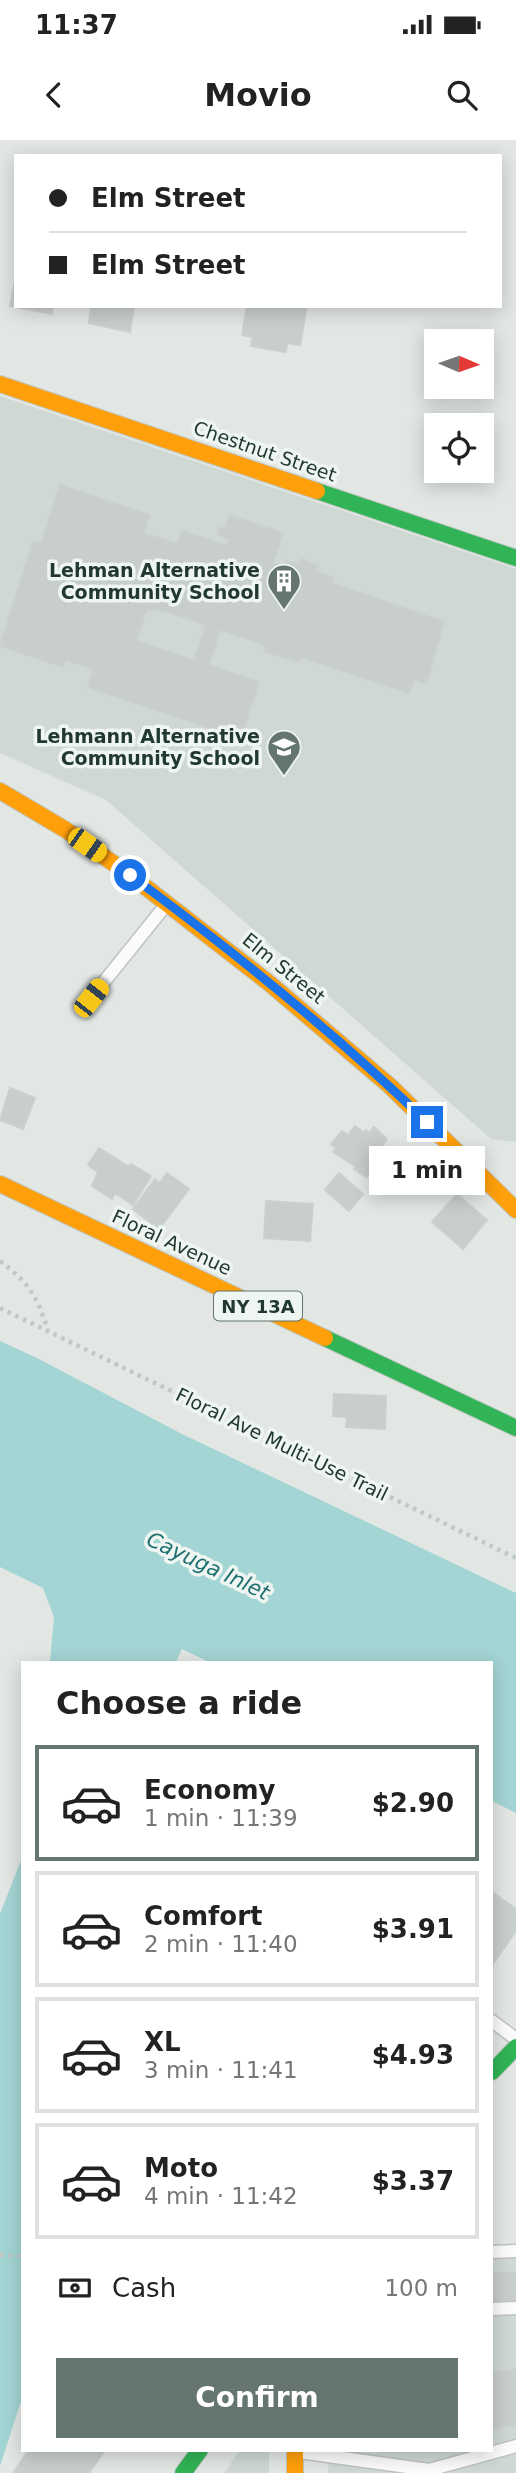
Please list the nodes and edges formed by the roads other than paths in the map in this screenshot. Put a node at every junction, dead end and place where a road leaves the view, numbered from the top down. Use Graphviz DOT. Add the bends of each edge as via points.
graph roads {
  1 [pos="0,384"];
  2 [pos="516,558"];
  3 [pos="0,791"];
  4 [pos="168,903"];
  5 [pos="91,998"];
  6 [pos="0,1185"];
  7 [pos="516,1210"];
  8 [pos="516,1428"];
  9 [pos="493,2022"];
  10 [pos="516,2039"];
  11 [pos="516,2047"];
  12 [pos="493,2071"];
  13 [pos="516,2251"];
  14 [pos="493,2252"];
  15 [pos="516,2308"];
  16 [pos="493,2309"];
  17 [pos="516,2446"];
  18 [pos="199,2452"];
  19 [pos="295,2452"];
  20 [pos="302,2452"];
  21 [pos="429,2471"];
  22 [pos="183,2473"];
  23 [pos="295,2473"];
  1 -- 2 [label="street, Chestnut Street"];
  3 -- 4 [label="street, Elm Street" via="66,830"];
  4 -- 5 [label="lane"];
  4 -- 7 [label="street, Elm Street" via="353,1053"];
  6 -- 8 [label="street, Floral Avenue / NY 13A"];
  9 -- 10 [label="lane"];
  11 -- 12 [label="street"];
  13 -- 14 [label="lane"];
  15 -- 16 [label="lane"];
  17 -- 21 [label="lane"];
  18 -- 22 [label="street"];
  19 -- 23 [label="street"];
  20 -- 21 [label="lane"];
}
